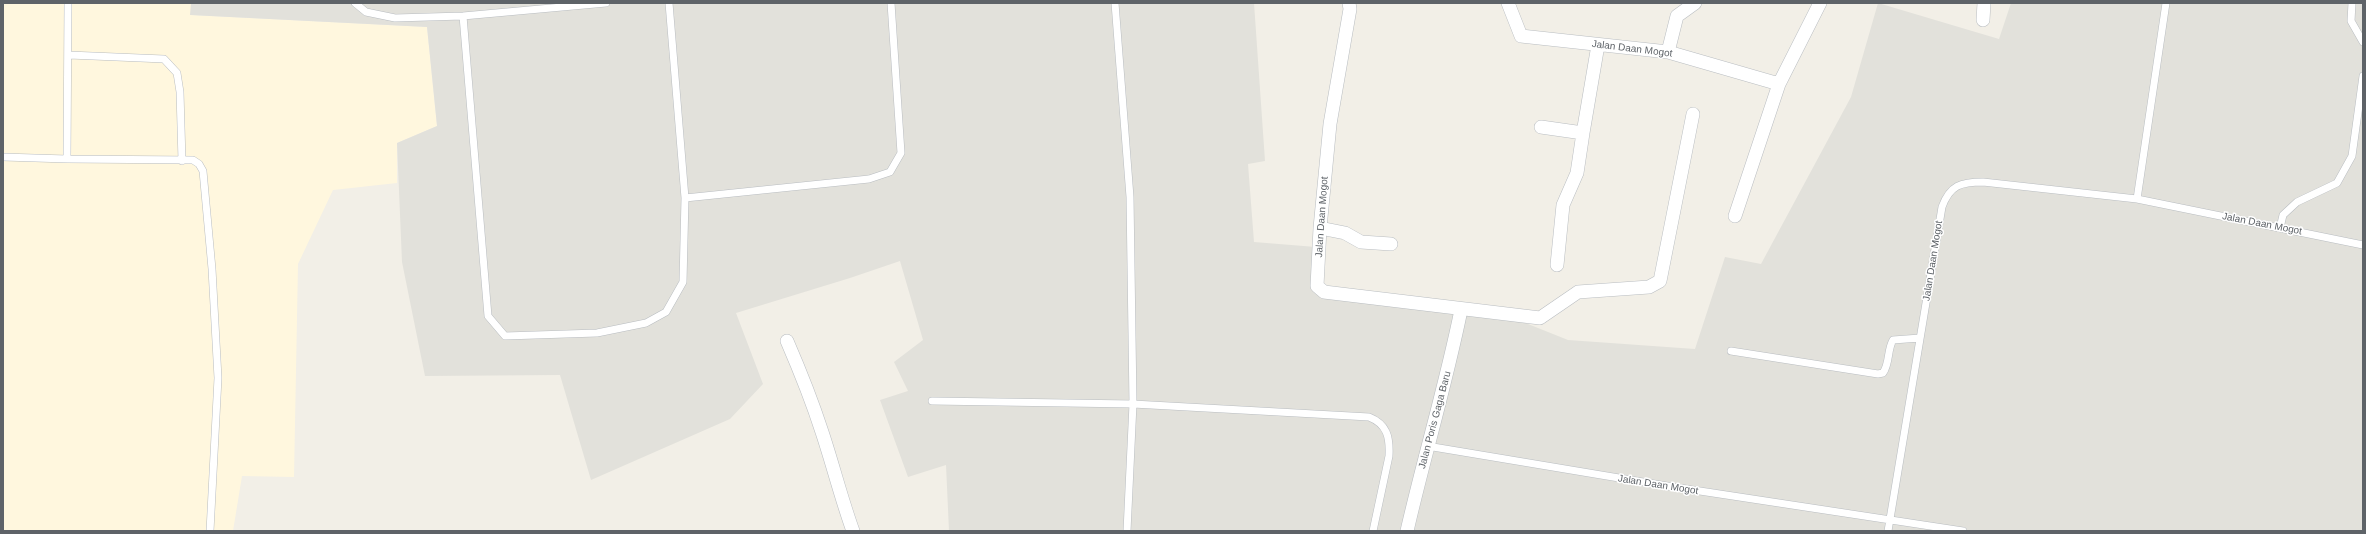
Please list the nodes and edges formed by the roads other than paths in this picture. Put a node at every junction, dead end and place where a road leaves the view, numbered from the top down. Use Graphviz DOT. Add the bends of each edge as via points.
graph roads {
  1 [pos="68,3"];
  2 [pos="355,3"];
  3 [pos="606,3"];
  4 [pos="669,3"];
  5 [pos="891,3"];
  6 [pos="1115,3"];
  7 [pos="1349,3"];
  8 [pos="1508,3"];
  9 [pos="1695,3"];
  10 [pos="1820,3"];
  11 [pos="1984,3"];
  12 [pos="2166,3"];
  13 [pos="2352,3"];
  14 [pos="518,6"];
  15 [pos="463,16"];
  16 [pos="1983,20"];
  17 [pos="2363,42"];
  18 [pos="1598,45"];
  19 [pos="1668,52"];
  20 [pos="69,55"];
  21 [pos="2363,76"];
  22 [pos="1779,84"];
  23 [pos="1693,114"];
  24 [pos="1540,127"];
  25 [pos="1583,133"];
  26 [pos="3,157"];
  27 [pos="67,159"];
  28 [pos="182,161"];
  29 [pos="685,198"];
  30 [pos="2137,199"];
  31 [pos="1735,216"];
  32 [pos="1320,228"];
  33 [pos="2280,228"];
  34 [pos="1391,244"];
  35 [pos="2363,245"];
  36 [pos="1557,265"];
  37 [pos="1461,310"];
  38 [pos="1920,338"];
  39 [pos="787,341"];
  40 [pos="1731,351"];
  41 [pos="932,401"];
  42 [pos="1133,404"];
  43 [pos="1427,446"];
  44 [pos="1890,520"];
  45 [pos="210,531"];
  46 [pos="854,531"];
  47 [pos="1127,531"];
  48 [pos="1373,531"];
  49 [pos="1407,531"];
  50 [pos="1888,531"];
  51 [pos="1963,531"];
  1 -- 20 [label="lane"];
  2 -- 15 [label="lane" via="366,12 395,18"];
  3 -- 14 [label="lane"];
  4 -- 29 [label="lane"];
  5 -- 29 [label="lane" via="901,153 890,172 869,179"];
  6 -- 42 [label="lane" via="1130,197"];
  7 -- 32 [label="street, Jalan Daan Mogot" via="1330,124"];
  8 -- 18 [label="street, Jalan Daan Mogot" via="1521,36"];
  9 -- 19 [label="street" via="1678,16"];
  10 -- 22 [label="street"];
  11 -- 16 [label="street"];
  12 -- 30 [label="lane"];
  13 -- 17 [label="lane" via="2351,21"];
  14 -- 15 [label="lane"];
  15 -- 29 [label="lane" via="488,316 505,336 597,333 646,322 666,312 683,282"];
  18 -- 19 [label="street, Jalan Daan Mogot"];
  18 -- 25 [label="street"];
  19 -- 22 [label="street, Jalan Daan Mogot"];
  20 -- 27 [label="lane"];
  20 -- 28 [label="lane" via="164,59 177,73"];
  21 -- 33 [label="lane" via="2352,156 2337,183 2297,202 2283,216"];
  22 -- 31 [label="street"];
  23 -- 37 [label="street" via="1660,281 1649,287 1578,292 1540,318"];
  24 -- 25 [label="street"];
  25 -- 36 [label="street" via="1577,173 1563,205"];
  26 -- 27 [label="lane"];
  27 -- 28 [label="lane"];
  28 -- 45 [label="lane" via="197,162 205,179 212,269 218,378"];
  30 -- 33 [label="lane, Jalan Daan Mogot"];
  30 -- 38 [label="lane, Jalan Daan Mogot" via="1983,182 1958,185 1949,191 1942,207"];
  32 -- 34 [label="street" via="1345,233 1361,242"];
  32 -- 37 [label="street, Jalan Daan Mogot" via="1317,286 1324,292"];
  33 -- 35 [label="lane, Jalan Daan Mogot"];
  37 -- 43 [label="street, Jalan Poris Gaga Baru"];
  38 -- 40 [label="lane" via="1893,340 1886,369 1884,373 1878,374"];
  38 -- 44 [label="lane, Jalan Daan Mogot"];
  39 -- 46 [label="street" via="823,433 839,492"];
  41 -- 42 [label="lane"];
  42 -- 47 [label="lane"];
  42 -- 48 [label="lane" via="1369,417 1380,421 1387,431 1389,456"];
  43 -- 44 [label="lane, Jalan Daan Mogot"];
  43 -- 49 [label="street, Jalan Poris Gaga Baru"];
  44 -- 50 [label="lane, Jalan Daan Mogot"];
  44 -- 51 [label="lane, Jalan Daan Mogot"];
}
